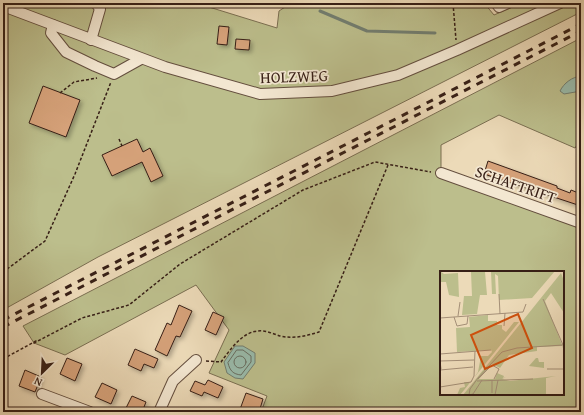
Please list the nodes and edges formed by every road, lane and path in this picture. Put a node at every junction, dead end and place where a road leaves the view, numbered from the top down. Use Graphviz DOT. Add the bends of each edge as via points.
graph roads {
  1 [pos="96,3"];
  2 [pos="453,3"];
  3 [pos="496,3"];
  4 [pos="508,3"];
  5 [pos="560,3"];
  6 [pos="3,6"];
  7 [pos="53,25"];
  8 [pos="91,40"];
  9 [pos="457,50"];
  10 [pos="141,59"];
  11 [pos="114,74"];
  12 [pos="99,77"];
  13 [pos="60,92"];
  14 [pos="119,139"];
  15 [pos="122,146"];
  16 [pos="388,165"];
  17 [pos="441,173"];
  18 [pos="581,223"];
  19 [pos="3,272"];
  20 [pos="3,359"];
  21 [pos="196,360"];
  22 [pos="42,394"];
  23 [pos="90,412"];
  24 [pos="159,412"];
  1 -- 8 [label="street" via="100,9"];
  2 -- 9 [label="path"];
  3 -- 4 [label="street" via="499,7"];
  5 -- 9 [label="street, HOLZWEG"];
  6 -- 7 [label="street, HOLZWEG"];
  7 -- 8 [label="street, HOLZWEG"];
  7 -- 11 [label="street" via="52,33 66,52"];
  8 -- 10 [label="street, HOLZWEG"];
  9 -- 10 [label="street, HOLZWEG" via="398,75 332,91 260,94"];
  10 -- 11 [label="street"];
  11 -- 19 [label="path" via="46,241"];
  12 -- 13 [label="path" via="74,82"];
  14 -- 15 [label="path"];
  16 -- 17 [label="path"];
  16 -- 20 [label="path" via="375,162 302,190 180,264 129,305 82,318"];
  16 -- 21 [label="path" via="319,332 304,337 282,336 259,330 234,345 221,362"];
  17 -- 18 [label="street, SCHAFTRIFT"];
  21 -- 24 [label="street" via="173,381"];
  22 -- 23 [label="street"];
}
